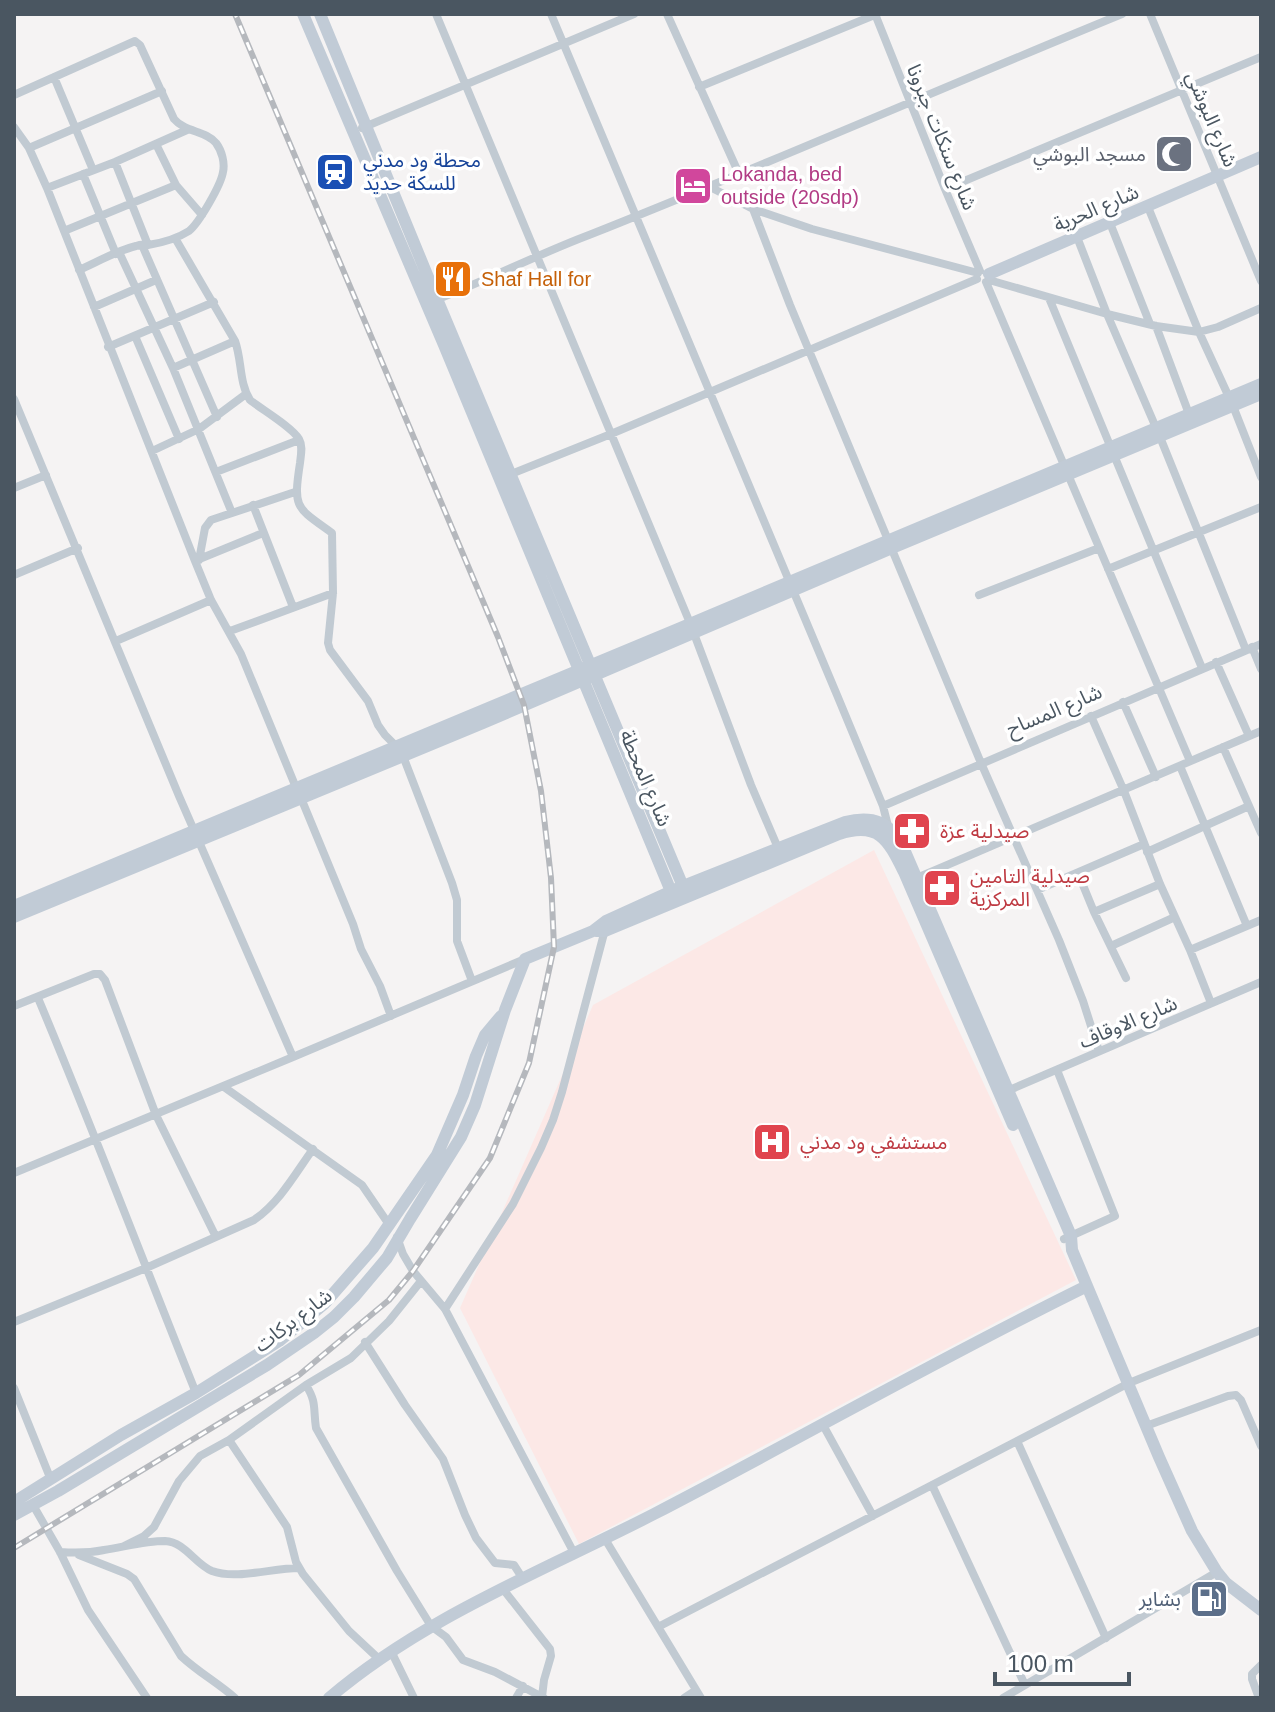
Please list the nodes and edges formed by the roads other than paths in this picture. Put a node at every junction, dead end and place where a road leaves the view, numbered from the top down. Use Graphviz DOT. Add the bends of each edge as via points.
graph roads {
  1 [pos="303,14"];
  2 [pos="320,14"];
  3 [pos="436,14"];
  4 [pos="551,14"];
  5 [pos="634,14"];
  6 [pos="667,14"];
  7 [pos="876,14"];
  8 [pos="1122,14"];
  9 [pos="1150,14"];
  10 [pos="564,44"];
  11 [pos="1261,57"];
  12 [pos="54,77"];
  13 [pos="466,85"];
  14 [pos="699,87"];
  15 [pos="1182,89"];
  16 [pos="162,91"];
  17 [pos="14,95"];
  18 [pos="910,101"];
  19 [pos="367,126"];
  20 [pos="14,127"];
  21 [pos="76,129"];
  22 [pos="187,130"];
  23 [pos="354,131"];
  24 [pos="156,144"];
  25 [pos="29,148"];
  26 [pos="1261,157"];
  27 [pos="115,162"];
  28 [pos="88,172"];
  29 [pos="739,174"];
  30 [pos="1218,175"];
  31 [pos="176,185"];
  32 [pos="710,187"];
  33 [pos="47,188"];
  34 [pos="945,189"];
  35 [pos="132,203"];
  36 [pos="1148,207"];
  37 [pos="753,209"];
  38 [pos="202,215"];
  39 [pos="100,217"];
  40 [pos="637,217"];
  41 [pos="1110,223"];
  42 [pos="64,231"];
  43 [pos="1077,237"];
  44 [pos="175,238"];
  45 [pos="145,245"];
  46 [pos="118,253"];
  47 [pos="537,256"];
  48 [pos="79,270"];
  49 [pos="983,277"];
  50 [pos="156,280"];
  51 [pos="1261,281"];
  52 [pos="136,290"];
  53 [pos="1049,298"];
  54 [pos="432,301"];
  55 [pos="214,302"];
  56 [pos="94,307"];
  57 [pos="1261,308"];
  58 [pos="1107,314"];
  59 [pos="174,319"];
  60 [pos="1153,325"];
  61 [pos="154,328"];
  62 [pos="1199,332"];
  63 [pos="135,336"];
  64 [pos="235,341"];
  65 [pos="108,347"];
  66 [pos="809,350"];
  67 [pos="192,360"];
  68 [pos="173,368"];
  69 [pos="1261,384"];
  70 [pos="710,391"];
  71 [pos="246,394"];
  72 [pos="1261,394"];
  73 [pos="14,399"];
  74 [pos="1231,402"];
  75 [pos="1189,414"];
  76 [pos="217,417"];
  77 [pos="199,429"];
  78 [pos="1158,432"];
  79 [pos="611,434"];
  80 [pos="179,439"];
  81 [pos="299,440"];
  82 [pos="152,451"];
  83 [pos="1113,452"];
  84 [pos="1066,471"];
  85 [pos="216,472"];
  86 [pos="46,475"];
  87 [pos="505,476"];
  88 [pos="1261,477"];
  89 [pos="14,488"];
  90 [pos="295,492"];
  91 [pos="253,505"];
  92 [pos="1261,507"];
  93 [pos="232,513"];
  94 [pos="263,533"];
  95 [pos="1199,533"];
  96 [pos="890,544"];
  97 [pos="78,548"];
  98 [pos="1099,548"];
  99 [pos="1153,551"];
  100 [pos="197,561"];
  101 [pos="1108,569"];
  102 [pos="14,575"];
  103 [pos="791,587"];
  104 [pos="333,593"];
  105 [pos="979,595"];
  106 [pos="211,600"];
  107 [pos="293,607"];
  108 [pos="692,628"];
  109 [pos="230,631"];
  110 [pos="116,641"];
  111 [pos="1253,647"];
  112 [pos="1216,662"];
  113 [pos="1202,668"];
  114 [pos="1261,669"];
  115 [pos="586,672"];
  116 [pos="1159,687"];
  117 [pos="1123,702"];
  118 [pos="1091,716"];
  119 [pos="1261,731"];
  120 [pos="1249,736"];
  121 [pos="1223,747"];
  122 [pos="400,752"];
  123 [pos="1190,761"];
  124 [pos="981,763"];
  125 [pos="1180,766"];
  126 [pos="1156,777"];
  127 [pos="1124,791"];
  128 [pos="299,794"];
  129 [pos="883,806"];
  130 [pos="1249,806"];
  131 [pos="1205,826"];
  132 [pos="885,831"];
  133 [pos="1261,833"];
  134 [pos="196,837"];
  135 [pos="1014,838"];
  136 [pos="778,848"];
  137 [pos="1146,848"];
  138 [pos="1078,873"];
  139 [pos="912,880"];
  140 [pos="1160,884"];
  141 [pos="1037,890"];
  142 [pos="679,894"];
  143 [pos="14,906"];
  144 [pos="1094,912"];
  145 [pos="14,917"];
  146 [pos="1175,917"];
  147 [pos="1261,920"];
  148 [pos="1247,926"];
  149 [pos="602,928"];
  150 [pos="1111,946"];
  151 [pos="1190,950"];
  152 [pos="525,959"];
  153 [pos="1126,978"];
  154 [pos="472,981"];
  155 [pos="1261,982"];
  156 [pos="38,998"];
  157 [pos="1211,1003"];
  158 [pos="14,1006"];
  159 [pos="505,1010"];
  160 [pos="391,1016"];
  161 [pos="979,1035"];
  162 [pos="1099,1051"];
  163 [pos="293,1057"];
  164 [pos="1057,1070"];
  165 [pos="224,1087"];
  166 [pos="1007,1091"];
  167 [pos="156,1115"];
  168 [pos="96,1139"];
  169 [pos="313,1149"];
  170 [pos="14,1173"];
  171 [pos="389,1224"];
  172 [pos="216,1237"];
  173 [pos="398,1238"];
  174 [pos="1069,1242"];
  175 [pos="146,1268"];
  176 [pos="421,1281"];
  177 [pos="1087,1286"];
  178 [pos="445,1309"];
  179 [pos="14,1322"];
  180 [pos="1261,1330"];
  181 [pos="365,1342"];
  182 [pos="1129,1383"];
  183 [pos="306,1385"];
  184 [pos="14,1388"];
  185 [pos="196,1393"];
  186 [pos="823,1425"];
  187 [pos="1146,1426"];
  188 [pos="229,1440"];
  189 [pos="1017,1441"];
  190 [pos="1261,1446"];
  191 [pos="51,1480"];
  192 [pos="932,1485"];
  193 [pos="14,1502"];
  194 [pos="33,1505"];
  195 [pos="14,1515"];
  196 [pos="873,1516"];
  197 [pos="605,1539"];
  198 [pos="124,1546"];
  199 [pos="60,1552"];
  200 [pos="75,1553"];
  201 [pos="574,1553"];
  202 [pos="299,1568"];
  203 [pos="1217,1572"];
  204 [pos="523,1579"];
  205 [pos="503,1589"];
  206 [pos="1261,1610"];
  207 [pos="431,1626"];
  208 [pos="658,1627"];
  209 [pos="1106,1638"];
  210 [pos="391,1651"];
  211 [pos="379,1659"];
  212 [pos="1261,1665"];
  213 [pos="1025,1685"];
  214 [pos="523,1686"];
  215 [pos="698,1694"];
  216 [pos="543,1697"];
  217 [pos="147,1698"];
  218 [pos="235,1698"];
  219 [pos="329,1698"];
  220 [pos="414,1698"];
  221 [pos="516,1698"];
  222 [pos="684,1698"];
  223 [pos="1003,1698"];
  224 [pos="1259,1698"];
  1 -- 23 [label="main road"];
  2 -- 19 [label="main road"];
  3 -- 13 [label="street"];
  4 -- 10 [label="street"];
  5 -- 10 [label="street"];
  6 -- 14 [label="street"];
  7 -- 14 [label="street"];
  7 -- 18 [label="street, شارع سنكات جبرونا"];
  8 -- 18 [label="street"];
  9 -- 15 [label="street, شارع البوشي"];
  10 -- 13 [label="street"];
  10 -- 40 [label="street"];
  11 -- 15 [label="street"];
  12 -- 16 [label="street" via="135,41"];
  12 -- 17 [label="street"];
  12 -- 21 [label="street"];
  13 -- 19 [label="street"];
  13 -- 47 [label="street"];
  14 -- 29 [label="street"];
  15 -- 30 [label="street, شارع البوشي"];
  15 -- 34 [label="street"];
  16 -- 21 [label="street"];
  16 -- 22 [label="street" via="174,119"];
  18 -- 29 [label="street"];
  18 -- 34 [label="street, شارع سنكات جبرونا"];
  19 -- 23 [label="street"];
  19 -- 54 [label="main road"];
  20 -- 25 [label="street"];
  21 -- 25 [label="street"];
  21 -- 28 [label="street"];
  22 -- 24 [label="street"];
  22 -- 38 [label="street" via="215,142 223,160 221,179"];
  23 -- 54 [label="main road"];
  24 -- 27 [label="street"];
  24 -- 31 [label="street"];
  25 -- 33 [label="street"];
  26 -- 30 [label="main road, شارع الحرية"];
  27 -- 28 [label="street"];
  27 -- 35 [label="street"];
  28 -- 33 [label="street"];
  28 -- 39 [label="street"];
  29 -- 32 [label="street"];
  30 -- 36 [label="main road, شارع الحرية"];
  30 -- 51 [label="street, شارع البوشي"];
  31 -- 35 [label="street"];
  31 -- 38 [label="street"];
  32 -- 37 [label="street"];
  32 -- 40 [label="street"];
  33 -- 42 [label="street"];
  34 -- 49 [label="street, شارع سنكات جبرونا"];
  35 -- 39 [label="street"];
  35 -- 45 [label="street"];
  36 -- 41 [label="main road, شارع الحرية"];
  36 -- 62 [label="street"];
  37 -- 49 [label="street"];
  37 -- 66 [label="street"];
  38 -- 44 [label="street"];
  39 -- 42 [label="street"];
  39 -- 46 [label="street"];
  40 -- 47 [label="street"];
  40 -- 70 [label="street"];
  41 -- 43 [label="main road, شارع الحرية"];
  41 -- 60 [label="street"];
  42 -- 48 [label="street"];
  43 -- 49 [label="main road, شارع الحرية"];
  43 -- 58 [label="street"];
  44 -- 45 [label="street"];
  44 -- 55 [label="street"];
  45 -- 46 [label="street"];
  45 -- 50 [label="street"];
  46 -- 48 [label="street"];
  46 -- 52 [label="street"];
  47 -- 54 [label="street"];
  47 -- 79 [label="street"];
  48 -- 56 [label="street"];
  49 -- 53 [label="street"];
  49 -- 66 [label="street"];
  49 -- 84 [label="street, شارع سنكات جبرونا"];
  50 -- 52 [label="street"];
  50 -- 59 [label="street"];
  52 -- 56 [label="street"];
  52 -- 61 [label="street"];
  53 -- 58 [label="street"];
  53 -- 83 [label="street"];
  54 -- 87 [label="main road, شارع المحطة"];
  55 -- 59 [label="street"];
  55 -- 64 [label="street"];
  56 -- 65 [label="street"];
  57 -- 62 [label="street"];
  58 -- 60 [label="street"];
  58 -- 78 [label="street"];
  59 -- 61 [label="street"];
  59 -- 67 [label="street"];
  60 -- 62 [label="street"];
  60 -- 75 [label="street"];
  61 -- 63 [label="street"];
  61 -- 68 [label="street"];
  62 -- 74 [label="street"];
  63 -- 65 [label="street"];
  63 -- 80 [label="street"];
  64 -- 67 [label="street"];
  64 -- 71 [label="street"];
  65 -- 82 [label="street"];
  66 -- 70 [label="street"];
  66 -- 96 [label="street"];
  67 -- 68 [label="street"];
  67 -- 76 [label="street"];
  68 -- 77 [label="street"];
  69 -- 74 [label="main road"];
  70 -- 79 [label="street"];
  70 -- 103 [label="street"];
  71 -- 76 [label="street"];
  71 -- 81 [label="street"];
  72 -- 74 [label="main road"];
  73 -- 86 [label="street"];
  74 -- 75 [label="main road"];
  74 -- 78 [label="main road"];
  74 -- 88 [label="street"];
  75 -- 78 [label="main road"];
  76 -- 77 [label="street"];
  77 -- 80 [label="street"];
  77 -- 85 [label="street"];
  78 -- 83 [label="main road"];
  78 -- 95 [label="street"];
  79 -- 87 [label="street"];
  79 -- 108 [label="street"];
  80 -- 82 [label="street"];
  81 -- 85 [label="street"];
  81 -- 90 [label="street"];
  82 -- 100 [label="street"];
  83 -- 84 [label="main road"];
  83 -- 99 [label="street"];
  84 -- 96 [label="main road"];
  84 -- 98 [label="street, شارع سنكات جبرونا"];
  85 -- 93 [label="street"];
  86 -- 89 [label="street"];
  86 -- 97 [label="street"];
  87 -- 115 [label="main road, شارع المحطة"];
  90 -- 91 [label="street"];
  90 -- 104 [label="street" via="304,513 332,533"];
  91 -- 93 [label="street"];
  91 -- 94 [label="street"];
  92 -- 95 [label="street"];
  93 -- 100 [label="street" via="208,523"];
  94 -- 100 [label="street"];
  94 -- 107 [label="street"];
  95 -- 99 [label="street"];
  95 -- 111 [label="street"];
  96 -- 103 [label="main road"];
  96 -- 124 [label="street"];
  97 -- 102 [label="street"];
  97 -- 110 [label="street"];
  98 -- 101 [label="street, شارع سنكات جبرونا"];
  98 -- 105 [label="street"];
  99 -- 101 [label="street"];
  99 -- 113 [label="street"];
  100 -- 106 [label="street"];
  101 -- 116 [label="street, شارع سنكات جبرونا"];
  103 -- 108 [label="main road"];
  103 -- 129 [label="street"];
  104 -- 107 [label="street"];
  104 -- 122 [label="street" via="330,650"];
  106 -- 109 [label="street"];
  106 -- 110 [label="street"];
  107 -- 109 [label="street"];
  108 -- 115 [label="main road"];
  108 -- 136 [label="street"];
  109 -- 128 [label="street"];
  110 -- 134 [label="street"];
  111 -- 112 [label="street, شارع المساح"];
  111 -- 114 [label="street"];
  112 -- 113 [label="street, شارع المساح"];
  112 -- 120 [label="street"];
  113 -- 116 [label="street, شارع المساح"];
  115 -- 122 [label="main road"];
  115 -- 142 [label="main road, شارع المحطة"];
  116 -- 117 [label="street, شارع المساح"];
  116 -- 123 [label="street, شارع سنكات جبرونا"];
  117 -- 118 [label="street, شارع المساح"];
  117 -- 126 [label="street"];
  118 -- 124 [label="street, شارع المساح"];
  118 -- 127 [label="street"];
  119 -- 120 [label="street"];
  120 -- 121 [label="street"];
  121 -- 123 [label="street"];
  121 -- 130 [label="street"];
  122 -- 128 [label="main road"];
  122 -- 154 [label="street" via="452,883 457,941"];
  123 -- 125 [label="street"];
  124 -- 129 [label="street, شارع المساح"];
  124 -- 135 [label="street"];
  125 -- 126 [label="street"];
  125 -- 131 [label="street"];
  126 -- 127 [label="street"];
  127 -- 135 [label="street"];
  127 -- 137 [label="street"];
  128 -- 134 [label="main road"];
  128 -- 160 [label="street"];
  129 -- 132 [label="street"];
  130 -- 131 [label="street"];
  130 -- 133 [label="street"];
  131 -- 137 [label="street"];
  131 -- 148 [label="street"];
  132 -- 136 [label="main road" via="876,821 854,820"];
  132 -- 139 [label="main road"];
  132 -- 142 [label="main road" via="848,831"];
  134 -- 143 [label="main road"];
  134 -- 145 [label="main road"];
  134 -- 163 [label="street"];
  135 -- 139 [label="street"];
  135 -- 141 [label="street"];
  136 -- 142 [label="main road"];
  137 -- 138 [label="street"];
  137 -- 140 [label="street"];
  138 -- 141 [label="street"];
  138 -- 144 [label="street"];
  139 -- 161 [label="main road"];
  140 -- 144 [label="street"];
  140 -- 146 [label="street"];
  141 -- 162 [label="street"];
  142 -- 149 [label="main road"];
  144 -- 150 [label="street"];
  146 -- 150 [label="street"];
  146 -- 151 [label="street"];
  147 -- 148 [label="street"];
  148 -- 151 [label="street"];
  149 -- 152 [label="main road"];
  149 -- 178 [label="street" via="562,1092 541,1148 513,1204"];
  150 -- 153 [label="street"];
  151 -- 157 [label="street"];
  152 -- 154 [label="street"];
  152 -- 159 [label="main road, شارع بركات"];
  154 -- 160 [label="street"];
  155 -- 157 [label="street, شارع الاوقاف"];
  156 -- 158 [label="street"];
  156 -- 167 [label="street" via="100,974"];
  156 -- 168 [label="street"];
  157 -- 162 [label="street, شارع الاوقاف"];
  159 -- 171 [label="main road, شارع بركات" via="485,1035 437,1155"];
  159 -- 173 [label="main road, شارع بركات" via="461,1137"];
  160 -- 163 [label="street"];
  161 -- 166 [label="main road"];
  161 -- 174 [label="main road"];
  162 -- 164 [label="street, شارع الاوقاف"];
  163 -- 165 [label="street"];
  164 -- 166 [label="street, شارع الاوقاف"];
  164 -- 174 [label="street" via="1115,1216"];
  165 -- 167 [label="street"];
  165 -- 169 [label="street"];
  166 -- 174 [label="main road"];
  167 -- 168 [label="street"];
  167 -- 172 [label="street"];
  168 -- 170 [label="street"];
  168 -- 175 [label="street"];
  169 -- 171 [label="street" via="362,1185"];
  169 -- 172 [label="street" via="267,1211"];
  171 -- 173 [label="street"];
  171 -- 185 [label="main road, شارع بركات" via="359,1266 298,1328"];
  172 -- 175 [label="street"];
  173 -- 176 [label="street"];
  173 -- 194 [label="main road, شارع بركات" via="372,1277 314,1333"];
  174 -- 177 [label="main road"];
  175 -- 179 [label="street"];
  175 -- 185 [label="street"];
  176 -- 178 [label="street"];
  176 -- 181 [label="street"];
  177 -- 182 [label="main road"];
  177 -- 186 [label="main road"];
  178 -- 201 [label="street"];
  180 -- 182 [label="street"];
  181 -- 183 [label="street" via="346,1362"];
  181 -- 204 [label="street" via="443,1459 476,1538 495,1563 514,1565"];
  182 -- 187 [label="main road"];
  182 -- 189 [label="street"];
  183 -- 188 [label="street"];
  183 -- 207 [label="street" via="313,1396 316,1428"];
  184 -- 191 [label="street"];
  185 -- 191 [label="main road, شارع بركات"];
  186 -- 196 [label="street"];
  186 -- 197 [label="main road"];
  187 -- 190 [label="street" via="1236,1395"];
  187 -- 203 [label="main road" via="1192,1531"];
  188 -- 198 [label="street" via="200,1456 179,1481 154,1527"];
  188 -- 202 [label="street" via="287,1527"];
  189 -- 192 [label="street"];
  189 -- 209 [label="street"];
  191 -- 193 [label="main road, شارع بركات"];
  192 -- 196 [label="street"];
  192 -- 213 [label="street"];
  194 -- 195 [label="main road, شارع بركات"];
  194 -- 199 [label="street"];
  196 -- 208 [label="street"];
  197 -- 201 [label="main road"];
  197 -- 208 [label="street"];
  198 -- 200 [label="street"];
  198 -- 202 [label="street" via="167,1541 203,1567 227,1574"];
  199 -- 200 [label="street"];
  199 -- 217 [label="street" via="88,1610"];
  200 -- 218 [label="street" via="134,1579 181,1656"];
  201 -- 204 [label="main road"];
  202 -- 211 [label="street" via="349,1631"];
  203 -- 206 [label="main road"];
  203 -- 209 [label="street"];
  204 -- 205 [label="main road"];
  205 -- 207 [label="main road"];
  205 -- 216 [label="street" via="550,1649"];
  207 -- 210 [label="main road"];
  207 -- 214 [label="street" via="463,1660"];
  208 -- 215 [label="street"];
  209 -- 213 [label="street"];
  210 -- 211 [label="main road"];
  210 -- 220 [label="street"];
  211 -- 219 [label="main road"];
  212 -- 224 [label="street" via="1252,1674"];
  213 -- 223 [label="street"];
  214 -- 216 [label="street"];
  214 -- 221 [label="street"];
  215 -- 222 [label="street"];
}
